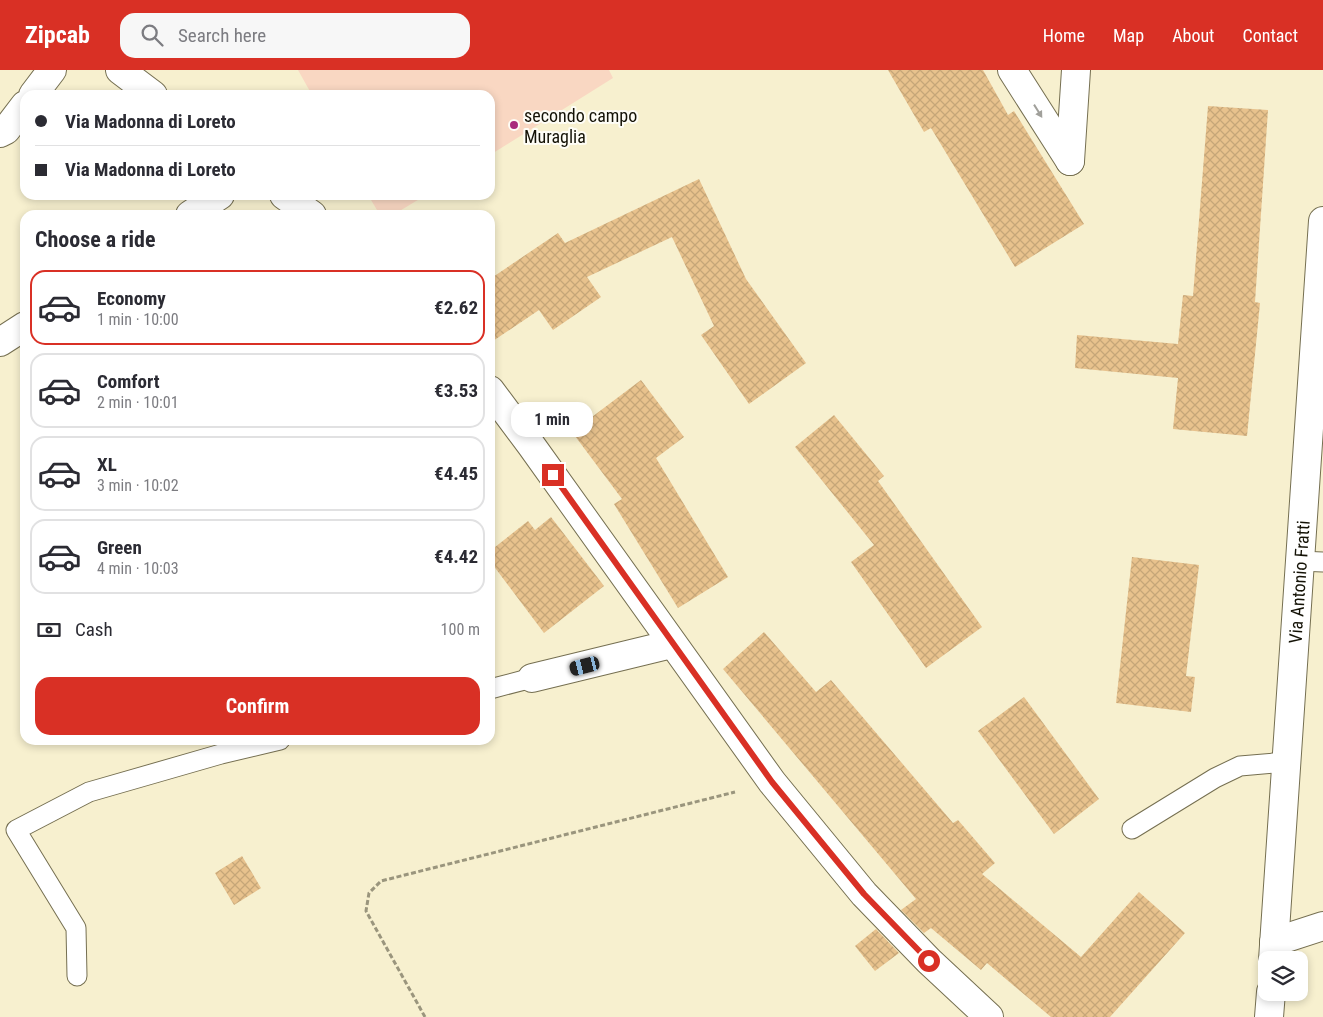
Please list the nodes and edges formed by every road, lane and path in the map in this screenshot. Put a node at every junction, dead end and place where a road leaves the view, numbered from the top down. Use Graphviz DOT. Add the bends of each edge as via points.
graph roads {
  1 [pos="52,70"];
  2 [pos="120,70"];
  3 [pos="1012,70"];
  4 [pos="1076,70"];
  5 [pos="37,90"];
  6 [pos="146,90"];
  7 [pos="20,112"];
  8 [pos="0,133"];
  9 [pos="212,200"];
  10 [pos="291,200"];
  11 [pos="198,210"];
  12 [pos="305,210"];
  13 [pos="1323,222"];
  14 [pos="20,329"];
  15 [pos="0,342"];
  16 [pos="495,397"];
  17 [pos="1316,419"];
  18 [pos="1311,562"];
  19 [pos="672,644"];
  20 [pos="532,678"];
  21 [pos="495,688"];
  22 [pos="259,745"];
  23 [pos="1286,762"];
  24 [pos="772,782"];
  25 [pos="1132,829"];
  26 [pos="1323,926"];
  27 [pos="1273,951"];
  28 [pos="77,976"];
  29 [pos="1270,1001"];
  30 [pos="425,1017"];
  31 [pos="989,1017"];
  32 [pos="1269,1017"];
  1 -- 5 [label="street"];
  2 -- 6 [label="street"];
  3 -- 4 [label="street, one-way" via="1070,161"];
  7 -- 8 [label="street"];
  9 -- 11 [label="street"];
  10 -- 12 [label="street"];
  13 -- 17 [label="street, Via Antonio Fratti"];
  14 -- 15 [label="street"];
  16 -- 19 [label="street"];
  17 -- 18 [label="street, Via Antonio Fratti"];
  18 -- 23 [label="street, Via Antonio Fratti"];
  19 -- 20 [label="street"];
  19 -- 24 [label="street"];
  20 -- 21 [label="lane"];
  22 -- 28 [label="lane" via="88,792 16,830 76,928"];
  23 -- 25 [label="lane" via="1240,766"];
  23 -- 27 [label="street, Via Antonio Fratti"];
  24 -- 30 [label="path" via="381,881 369,893 366,911"];
  24 -- 31 [label="street" via="864,894"];
  26 -- 27 [label="street, Via Antonio Fratti"];
  29 -- 32 [label="street"];
}
